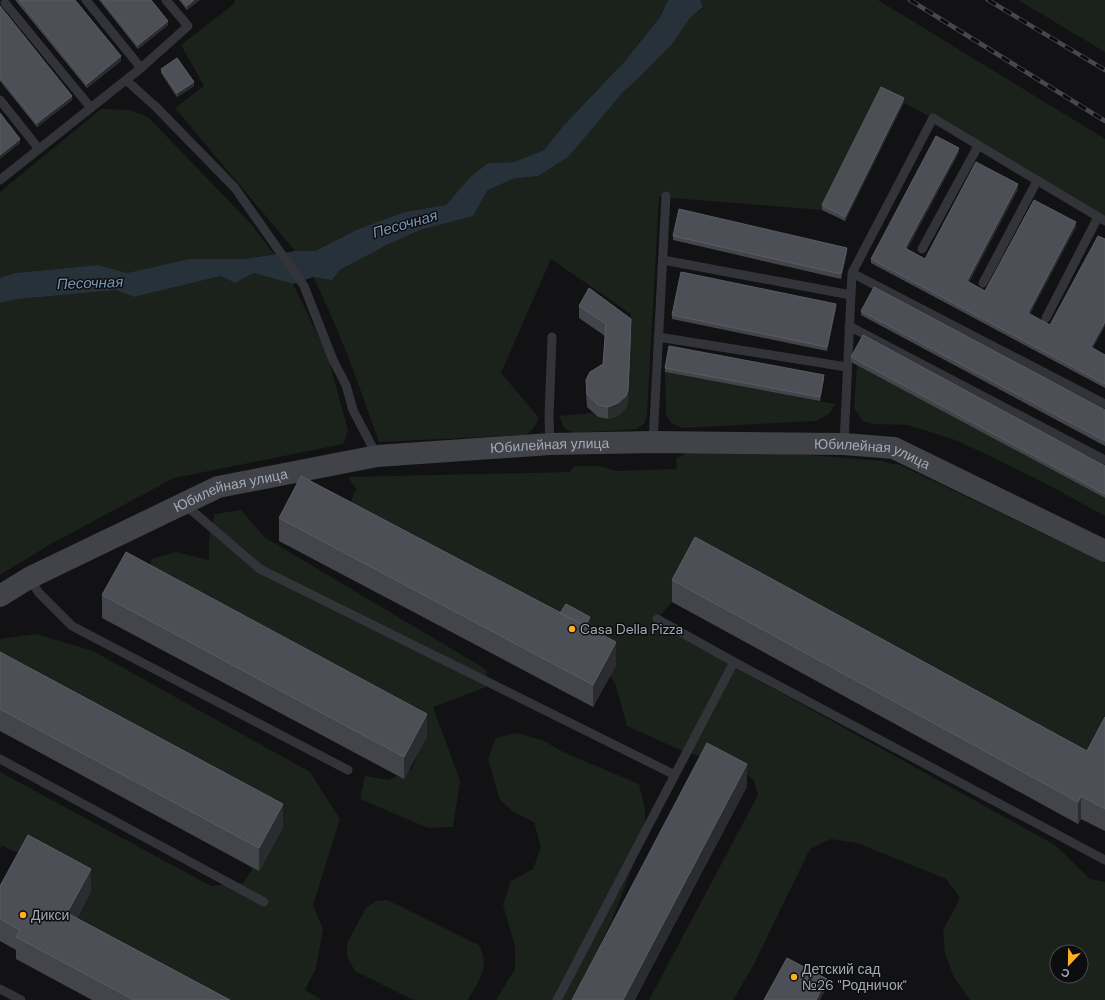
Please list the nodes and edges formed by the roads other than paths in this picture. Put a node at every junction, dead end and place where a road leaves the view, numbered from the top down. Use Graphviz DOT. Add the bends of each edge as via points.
graph roads {
  1 [pos="86,0"];
  2 [pos="166,0"];
  3 [pos="5,3"];
  4 [pos="141,68"];
  5 [pos="126,80"];
  6 [pos="0,100"];
  7 [pos="91,108"];
  8 [pos="978,146"];
  9 [pos="39,149"];
  10 [pos="0,180"];
  11 [pos="1037,181"];
  12 [pos="666,196"];
  13 [pos="1102,219"];
  14 [pos="922,249"];
  15 [pos="662,260"];
  16 [pos="852,273"];
  17 [pos="983,283"];
  18 [pos="851,295"];
  19 [pos="1046,318"];
  20 [pos="850,326"];
  21 [pos="658,337"];
  22 [pos="552,338"];
  23 [pos="847,367"];
  24 [pos="1105,404"];
  25 [pos="653,442"];
  26 [pos="550,444"];
  27 [pos="844,444"];
  28 [pos="377,456"];
  29 [pos="1105,460"];
  30 [pos="182,503"];
  31 [pos="1105,550"];
  32 [pos="29,578"];
  33 [pos="0,596"];
  34 [pos="657,619"];
  35 [pos="734,662"];
  36 [pos="0,759"];
  37 [pos="348,770"];
  38 [pos="674,774"];
  39 [pos="1105,860"];
  40 [pos="264,902"];
  41 [pos="0,989"];
  42 [pos="21,1000"];
  43 [pos="557,1000"];
  1 -- 4 [label="lane"];
  2 -- 4 [label="lane" via="188,26"];
  3 -- 7 [label="lane"];
  4 -- 5 [label="lane"];
  5 -- 7 [label="lane"];
  5 -- 28 [label="lane" via="235,188 304,286 333,360 346,385 353,410"];
  6 -- 9 [label="lane"];
  7 -- 9 [label="lane"];
  8 -- 11 [label="lane"];
  8 -- 14 [label="lane"];
  8 -- 16 [label="lane" via="933,118"];
  9 -- 10 [label="lane"];
  11 -- 13 [label="lane"];
  11 -- 17 [label="lane"];
  12 -- 15 [label="lane"];
  13 -- 19 [label="lane"];
  15 -- 18 [label="lane"];
  15 -- 21 [label="lane"];
  16 -- 18 [label="lane"];
  16 -- 24 [label="lane"];
  18 -- 20 [label="lane"];
  20 -- 23 [label="lane"];
  20 -- 29 [label="lane"];
  21 -- 23 [label="lane"];
  21 -- 25 [label="lane"];
  22 -- 26 [label="lane"];
  23 -- 27 [label="lane"];
  25 -- 26 [label="street, Юбилейная улица"];
  25 -- 27 [label="street, Юбилейная улица"];
  26 -- 28 [label="street, Юбилейная улица"];
  27 -- 31 [label="street, Юбилейная улица" via="894,448"];
  28 -- 30 [label="street, Юбилейная улица" via="218,487"];
  30 -- 32 [label="street, Юбилейная улица"];
  30 -- 38 [label="lane" via="260,569"];
  32 -- 33 [label="street, Юбилейная улица"];
  32 -- 37 [label="lane" via="39,593 72,626"];
  34 -- 35 [label="lane"];
  35 -- 38 [label="lane"];
  35 -- 39 [label="lane"];
  36 -- 40 [label="lane"];
  38 -- 43 [label="lane"];
  41 -- 42 [label="lane"];
}
